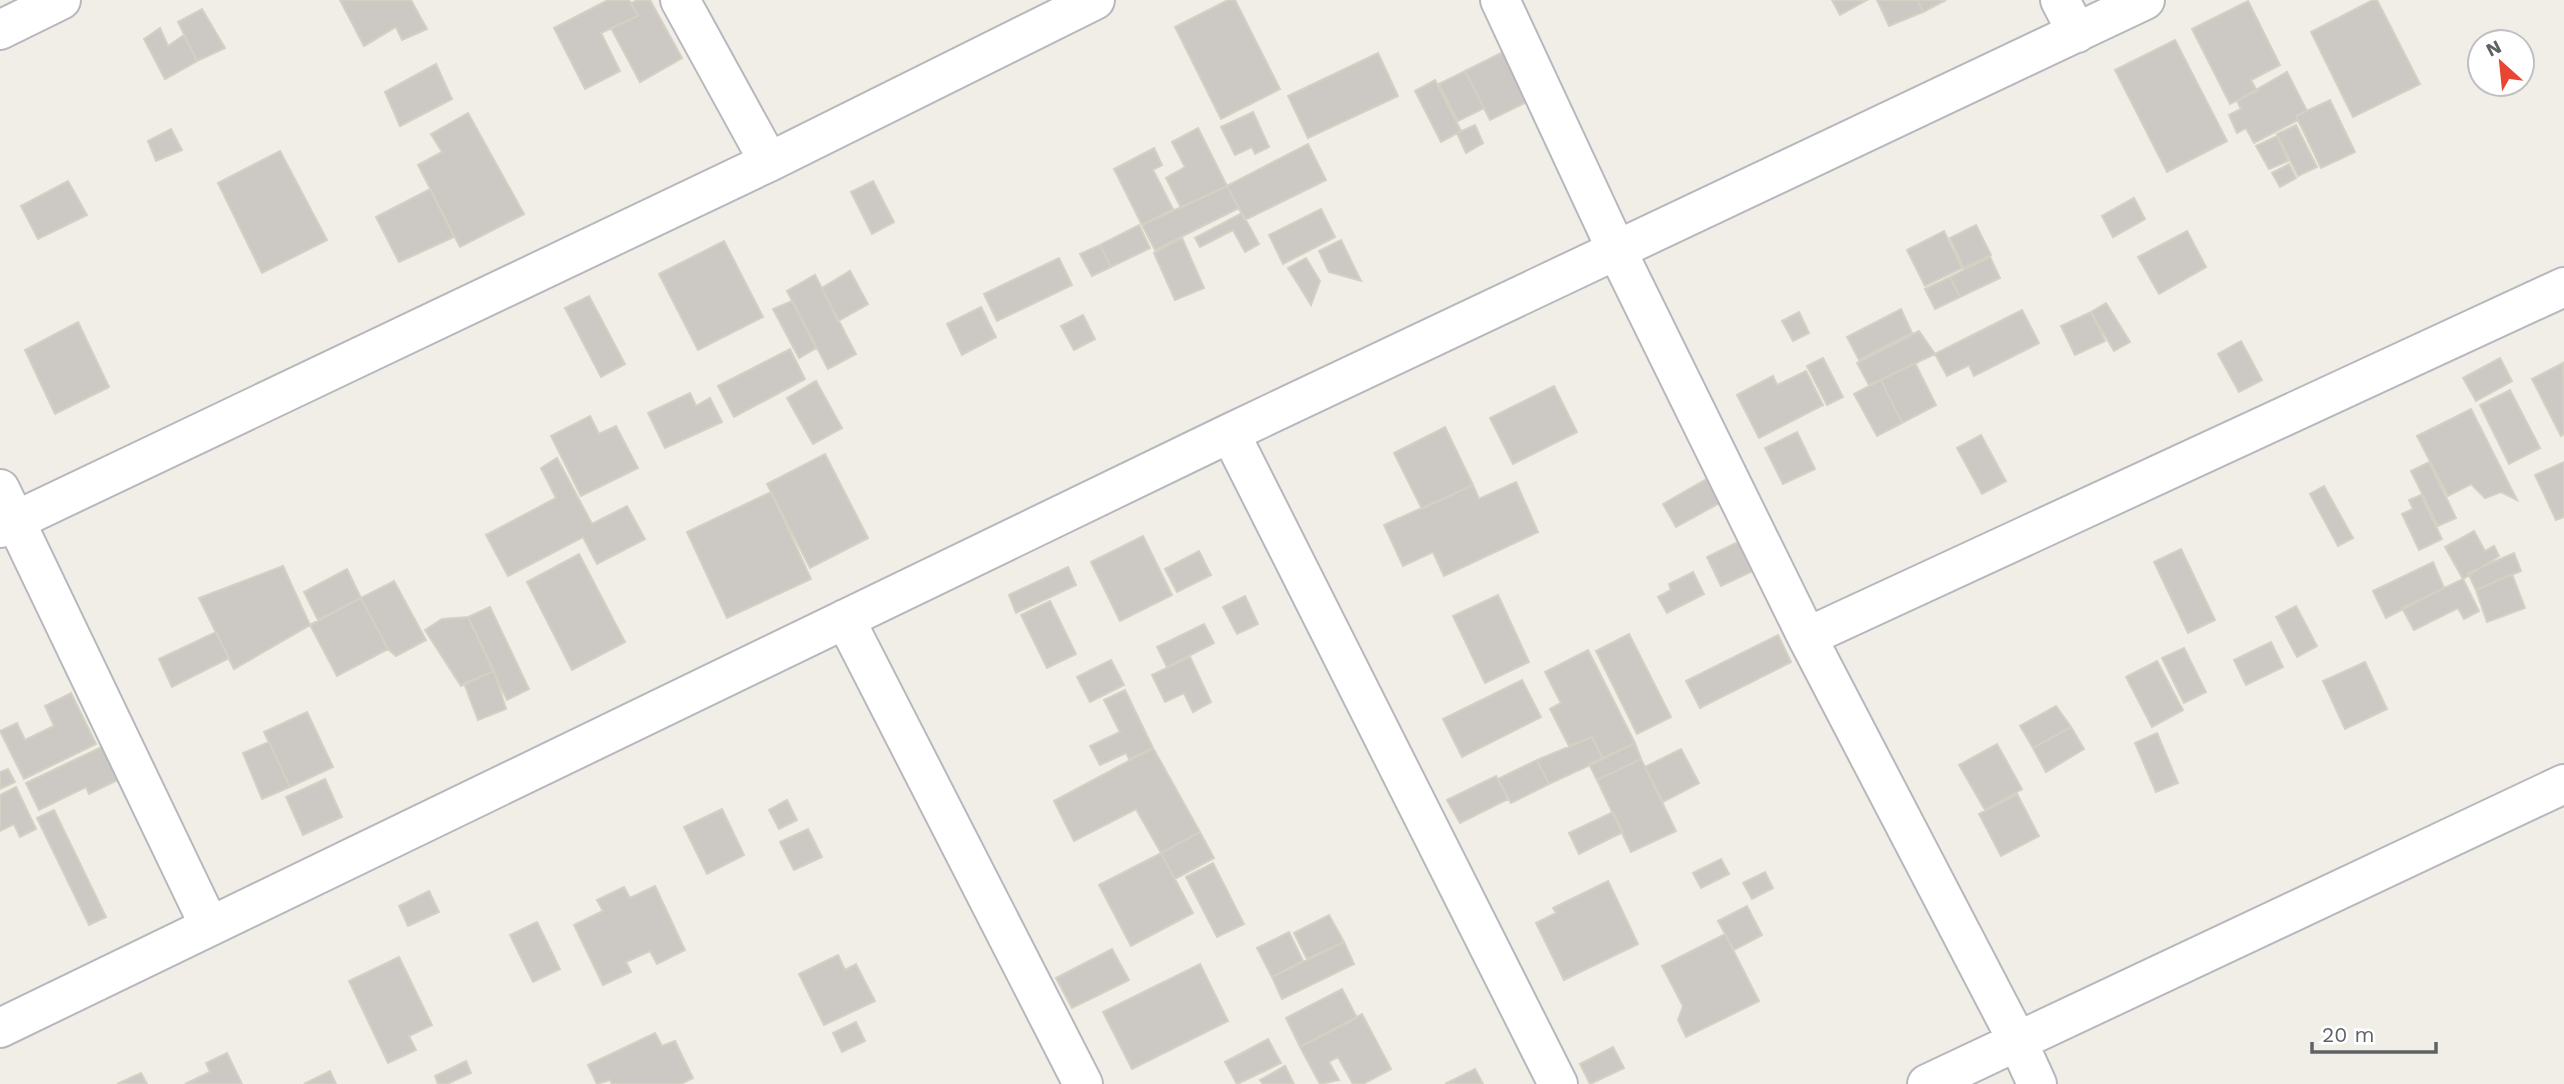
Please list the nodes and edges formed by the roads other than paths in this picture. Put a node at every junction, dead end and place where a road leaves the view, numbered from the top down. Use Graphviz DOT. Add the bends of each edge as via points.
graph roads {
  1 [pos="61,0"];
  2 [pos="680,0"];
  3 [pos="1095,0"];
  4 [pos="1500,0"];
  5 [pos="2145,0"];
  6 [pos="2068,17"];
  7 [pos="0,30"];
  8 [pos="769,162"];
  9 [pos="1617,251"];
  10 [pos="2564,287"];
  11 [pos="1230,433"];
  12 [pos="6,513"];
  13 [pos="845,619"];
  14 [pos="1807,637"];
  15 [pos="2564,784"];
  16 [pos="209,925"];
  17 [pos="0,1028"];
  18 [pos="2017,1040"];
  19 [pos="1083,1084"];
  20 [pos="1558,1084"];
  21 [pos="1927,1084"];
  22 [pos="2037,1084"];
  1 -- 7 [label="street"];
  2 -- 8 [label="street"];
  3 -- 8 [label="street"];
  4 -- 9 [label="street"];
  5 -- 6 [label="street"];
  6 -- 9 [label="street"];
  8 -- 12 [label="street"];
  9 -- 11 [label="street"];
  9 -- 14 [label="street"];
  10 -- 14 [label="street"];
  11 -- 13 [label="street"];
  11 -- 20 [label="street"];
  12 -- 16 [label="street"];
  13 -- 16 [label="street"];
  13 -- 19 [label="street"];
  14 -- 18 [label="street"];
  15 -- 18 [label="street"];
  16 -- 17 [label="street"];
  18 -- 21 [label="street"];
  18 -- 22 [label="street"];
}
